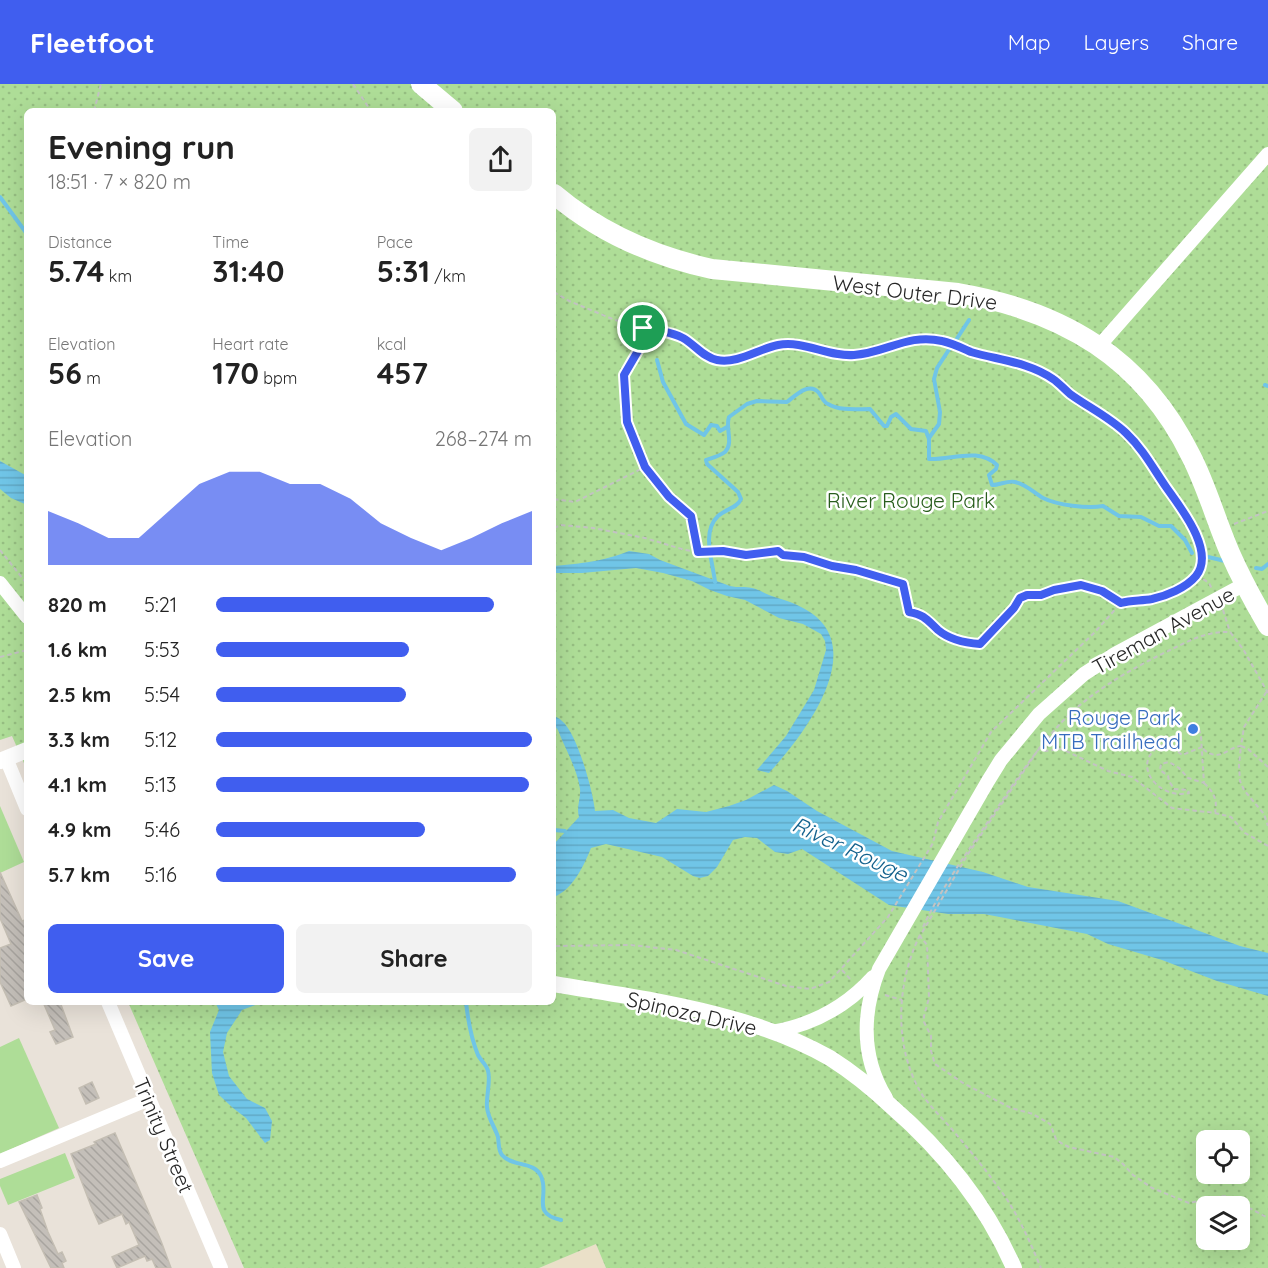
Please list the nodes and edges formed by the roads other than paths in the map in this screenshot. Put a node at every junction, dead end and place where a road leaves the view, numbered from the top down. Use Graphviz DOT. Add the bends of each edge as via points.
graph roads {
  1 [pos="421,84"];
  2 [pos="449,108"];
  3 [pos="1268,154"];
  4 [pos="556,196"];
  5 [pos="1099,346"];
  6 [pos="0,583"];
  7 [pos="1245,584"];
  8 [pos="24,613"];
  9 [pos="1268,626"];
  10 [pos="24,751"];
  11 [pos="3,760"];
  12 [pos="24,803"];
  13 [pos="879,969"];
  14 [pos="556,984"];
  15 [pos="109,1005"];
  16 [pos="772,1032"];
  17 [pos="149,1099"];
  18 [pos="890,1105"];
  19 [pos="0,1161"];
  20 [pos="0,1234"];
  21 [pos="14,1268"];
  22 [pos="221,1268"];
  23 [pos="1014,1268"];
  1 -- 2 [label="main road"];
  3 -- 5 [label="street"];
  4 -- 5 [label="main road, West Outer Drive" via="622,240 685,263 991,299 1050,318"];
  5 -- 7 [label="main road, West Outer Drive" via="1142,383 1177,431 1200,474"];
  6 -- 8 [label="street"];
  7 -- 9 [label="main road, West Outer Drive"];
  7 -- 13 [label="street, Tireman Avenue" via="1084,674 1024,730 1001,760"];
  10 -- 11 [label="street"];
  11 -- 12 [label="street"];
  13 -- 16 [label="street" via="856,994 829,1013"];
  13 -- 18 [label="street" via="867,1004 866,1036 873,1072"];
  14 -- 16 [label="street, Spinoza Drive" via="679,1006"];
  15 -- 17 [label="street, Trinity Street"];
  16 -- 18 [label="street, Spinoza Drive" via="831,1059"];
  17 -- 19 [label="street"];
  17 -- 22 [label="street, Trinity Street"];
  18 -- 23 [label="street, Spinoza Drive" via="915,1126 969,1189"];
  20 -- 21 [label="street"];
}
